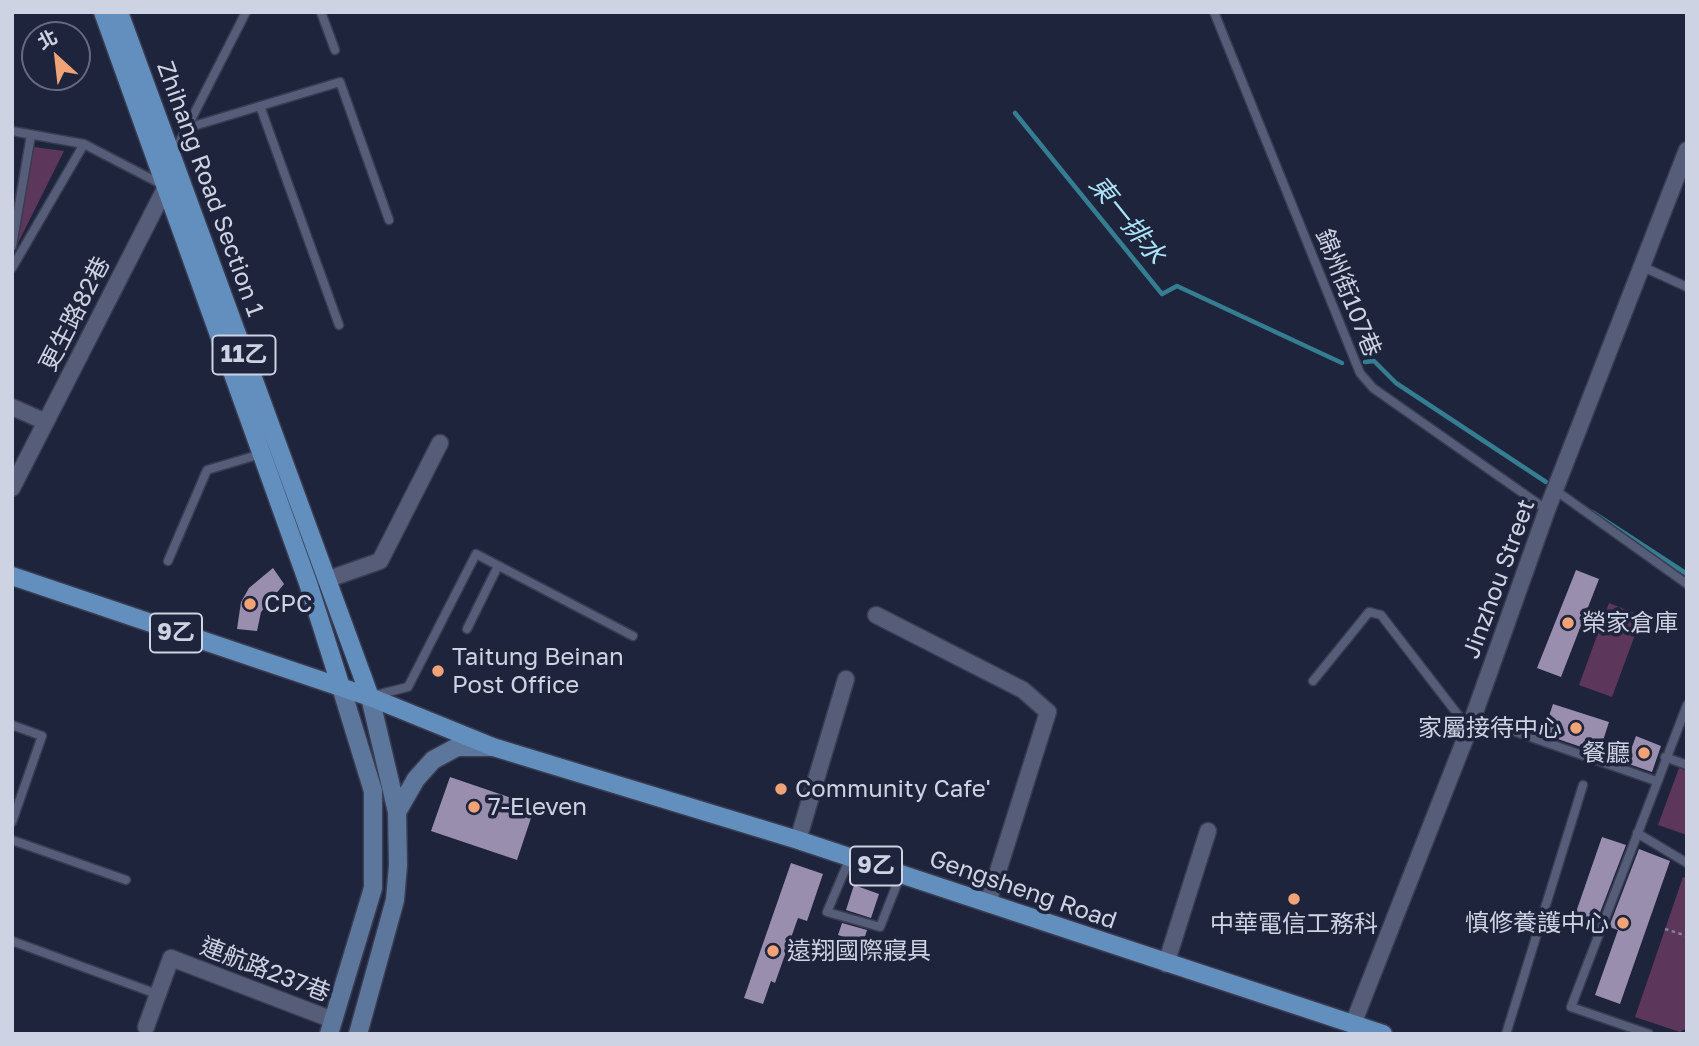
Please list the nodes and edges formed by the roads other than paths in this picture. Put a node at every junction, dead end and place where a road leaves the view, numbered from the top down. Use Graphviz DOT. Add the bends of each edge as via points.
graph roads {
  1 [pos="103,12"];
  2 [pos="119,12"];
  3 [pos="246,12"];
  4 [pos="321,12"];
  5 [pos="1214,12"];
  6 [pos="335,50"];
  7 [pos="260,106"];
  8 [pos="187,128"];
  9 [pos="12,131"];
  10 [pos="31,135"];
  11 [pos="84,145"];
  12 [pos="1687,149"];
  13 [pos="172,158"];
  14 [pos="166,187"];
  15 [pos="389,220"];
  16 [pos="12,246"];
  17 [pos="1641,267"];
  18 [pos="12,268"];
  19 [pos="1687,287"];
  20 [pos="339,326"];
  21 [pos="12,407"];
  22 [pos="46,422"];
  23 [pos="440,443"];
  24 [pos="261,454"];
  25 [pos="12,488"];
  26 [pos="1555,490"];
  27 [pos="1547,510"];
  28 [pos="168,561"];
  29 [pos="498,566"];
  30 [pos="12,576"];
  31 [pos="326,580"];
  32 [pos="1687,584"];
  33 [pos="876,615"];
  34 [pos="467,629"];
  35 [pos="633,636"];
  36 [pos="846,679"];
  37 [pos="1313,681"];
  38 [pos="341,687"];
  39 [pos="370,697"];
  40 [pos="1687,705"];
  41 [pos="12,725"];
  42 [pos="1502,727"];
  43 [pos="1469,729"];
  44 [pos="493,747"];
  45 [pos="1661,760"];
  46 [pos="1687,765"];
  47 [pos="1656,781"];
  48 [pos="1583,785"];
  49 [pos="397,812"];
  50 [pos="12,822"];
  51 [pos="1208,831"];
  52 [pos="1637,833"];
  53 [pos="12,840"];
  54 [pos="798,841"];
  55 [pos="850,858"];
  56 [pos="1687,863"];
  57 [pos="901,874"];
  58 [pos="126,880"];
  59 [pos="988,903"];
  60 [pos="367,911"];
  61 [pos="389,922"];
  62 [pos="12,941"];
  63 [pos="1166,964"];
  64 [pos="158,995"];
  65 [pos="1353,1024"];
  66 [pos="146,1027"];
  67 [pos="331,1027"];
  68 [pos="358,1034"];
  69 [pos="1382,1034"];
  70 [pos="1506,1034"];
  71 [pos="1649,1034"];
  1 -- 14 [label="main road, Zhihang Road Section 1 / 11乙"];
  2 -- 13 [label="main road, Zhihang Road Section 1 / 11乙"];
  3 -- 8 [label="lane"];
  4 -- 6 [label="lane"];
  5 -- 27 [label="lane, 錦州街107巷" via="1360,373 1373,388"];
  7 -- 8 [label="lane"];
  7 -- 15 [label="lane" via="340,82"];
  7 -- 20 [label="lane"];
  8 -- 13 [label="lane"];
  9 -- 10 [label="lane"];
  10 -- 11 [label="lane"];
  10 -- 16 [label="lane"];
  11 -- 14 [label="lane"];
  11 -- 18 [label="lane"];
  12 -- 17 [label="street, Jinzhou Street"];
  13 -- 14 [label="street, 更生路82巷"];
  13 -- 31 [label="main road, Zhihang Road Section 1 / 11乙"];
  14 -- 22 [label="street, 更生路82巷"];
  14 -- 24 [label="main road, Zhihang Road Section 1 / 11乙"];
  17 -- 19 [label="lane"];
  17 -- 26 [label="street, Jinzhou Street"];
  21 -- 22 [label="street"];
  22 -- 25 [label="street, 更生路82巷"];
  23 -- 31 [label="street" via="380,561"];
  24 -- 28 [label="lane" via="207,470"];
  24 -- 38 [label="main road, Zhihang Road Section 1 / 11乙"];
  26 -- 27 [label="street, Jinzhou Street"];
  26 -- 32 [label="lane"];
  27 -- 43 [label="street, Jinzhou Street"];
  29 -- 34 [label="lane"];
  29 -- 35 [label="lane"];
  29 -- 39 [label="lane" via="476,554 408,687"];
  30 -- 38 [label="main road, 9乙"];
  31 -- 39 [label="main road, Zhihang Road Section 1 / 11乙"];
  33 -- 59 [label="street" via="1023,690 1048,712"];
  36 -- 54 [label="street"];
  37 -- 43 [label="lane" via="1369,612 1381,615"];
  38 -- 39 [label="main road, 9乙"];
  38 -- 60 [label="street" via="373,791 373,888"];
  39 -- 44 [label="main road, Gengsheng Road / 9乙"];
  39 -- 49 [label="street"];
  40 -- 45 [label="lane"];
  41 -- 50 [label="lane" via="42,736"];
  42 -- 47 [label="lane"];
  43 -- 65 [label="street, Jinzhou Street"];
  44 -- 49 [label="street" via="457,747 433,760 415,779"];
  44 -- 54 [label="main road, Gengsheng Road / 9乙"];
  45 -- 46 [label="lane"];
  45 -- 47 [label="lane"];
  47 -- 52 [label="lane"];
  48 -- 70 [label="lane"];
  49 -- 61 [label="street" via="398,865"];
  51 -- 63 [label="street"];
  52 -- 56 [label="lane"];
  52 -- 71 [label="lane" via="1572,1007"];
  53 -- 58 [label="lane"];
  54 -- 55 [label="main road, Gengsheng Road / 9乙"];
  55 -- 57 [label="main road, Gengsheng Road / 9乙"];
  55 -- 57 [label="lane" via="827,912 880,927"];
  57 -- 59 [label="main road, Gengsheng Road / 9乙"];
  59 -- 63 [label="main road, Gengsheng Road / 9乙"];
  60 -- 61 [label="street"];
  60 -- 67 [label="street"];
  61 -- 68 [label="street"];
  62 -- 64 [label="lane"];
  63 -- 65 [label="main road, Gengsheng Road / 9乙"];
  64 -- 66 [label="street, 連航路237巷"];
  64 -- 67 [label="street, 連航路237巷" via="171,958"];
  65 -- 69 [label="main road, Gengsheng Road / 9乙"];
}
